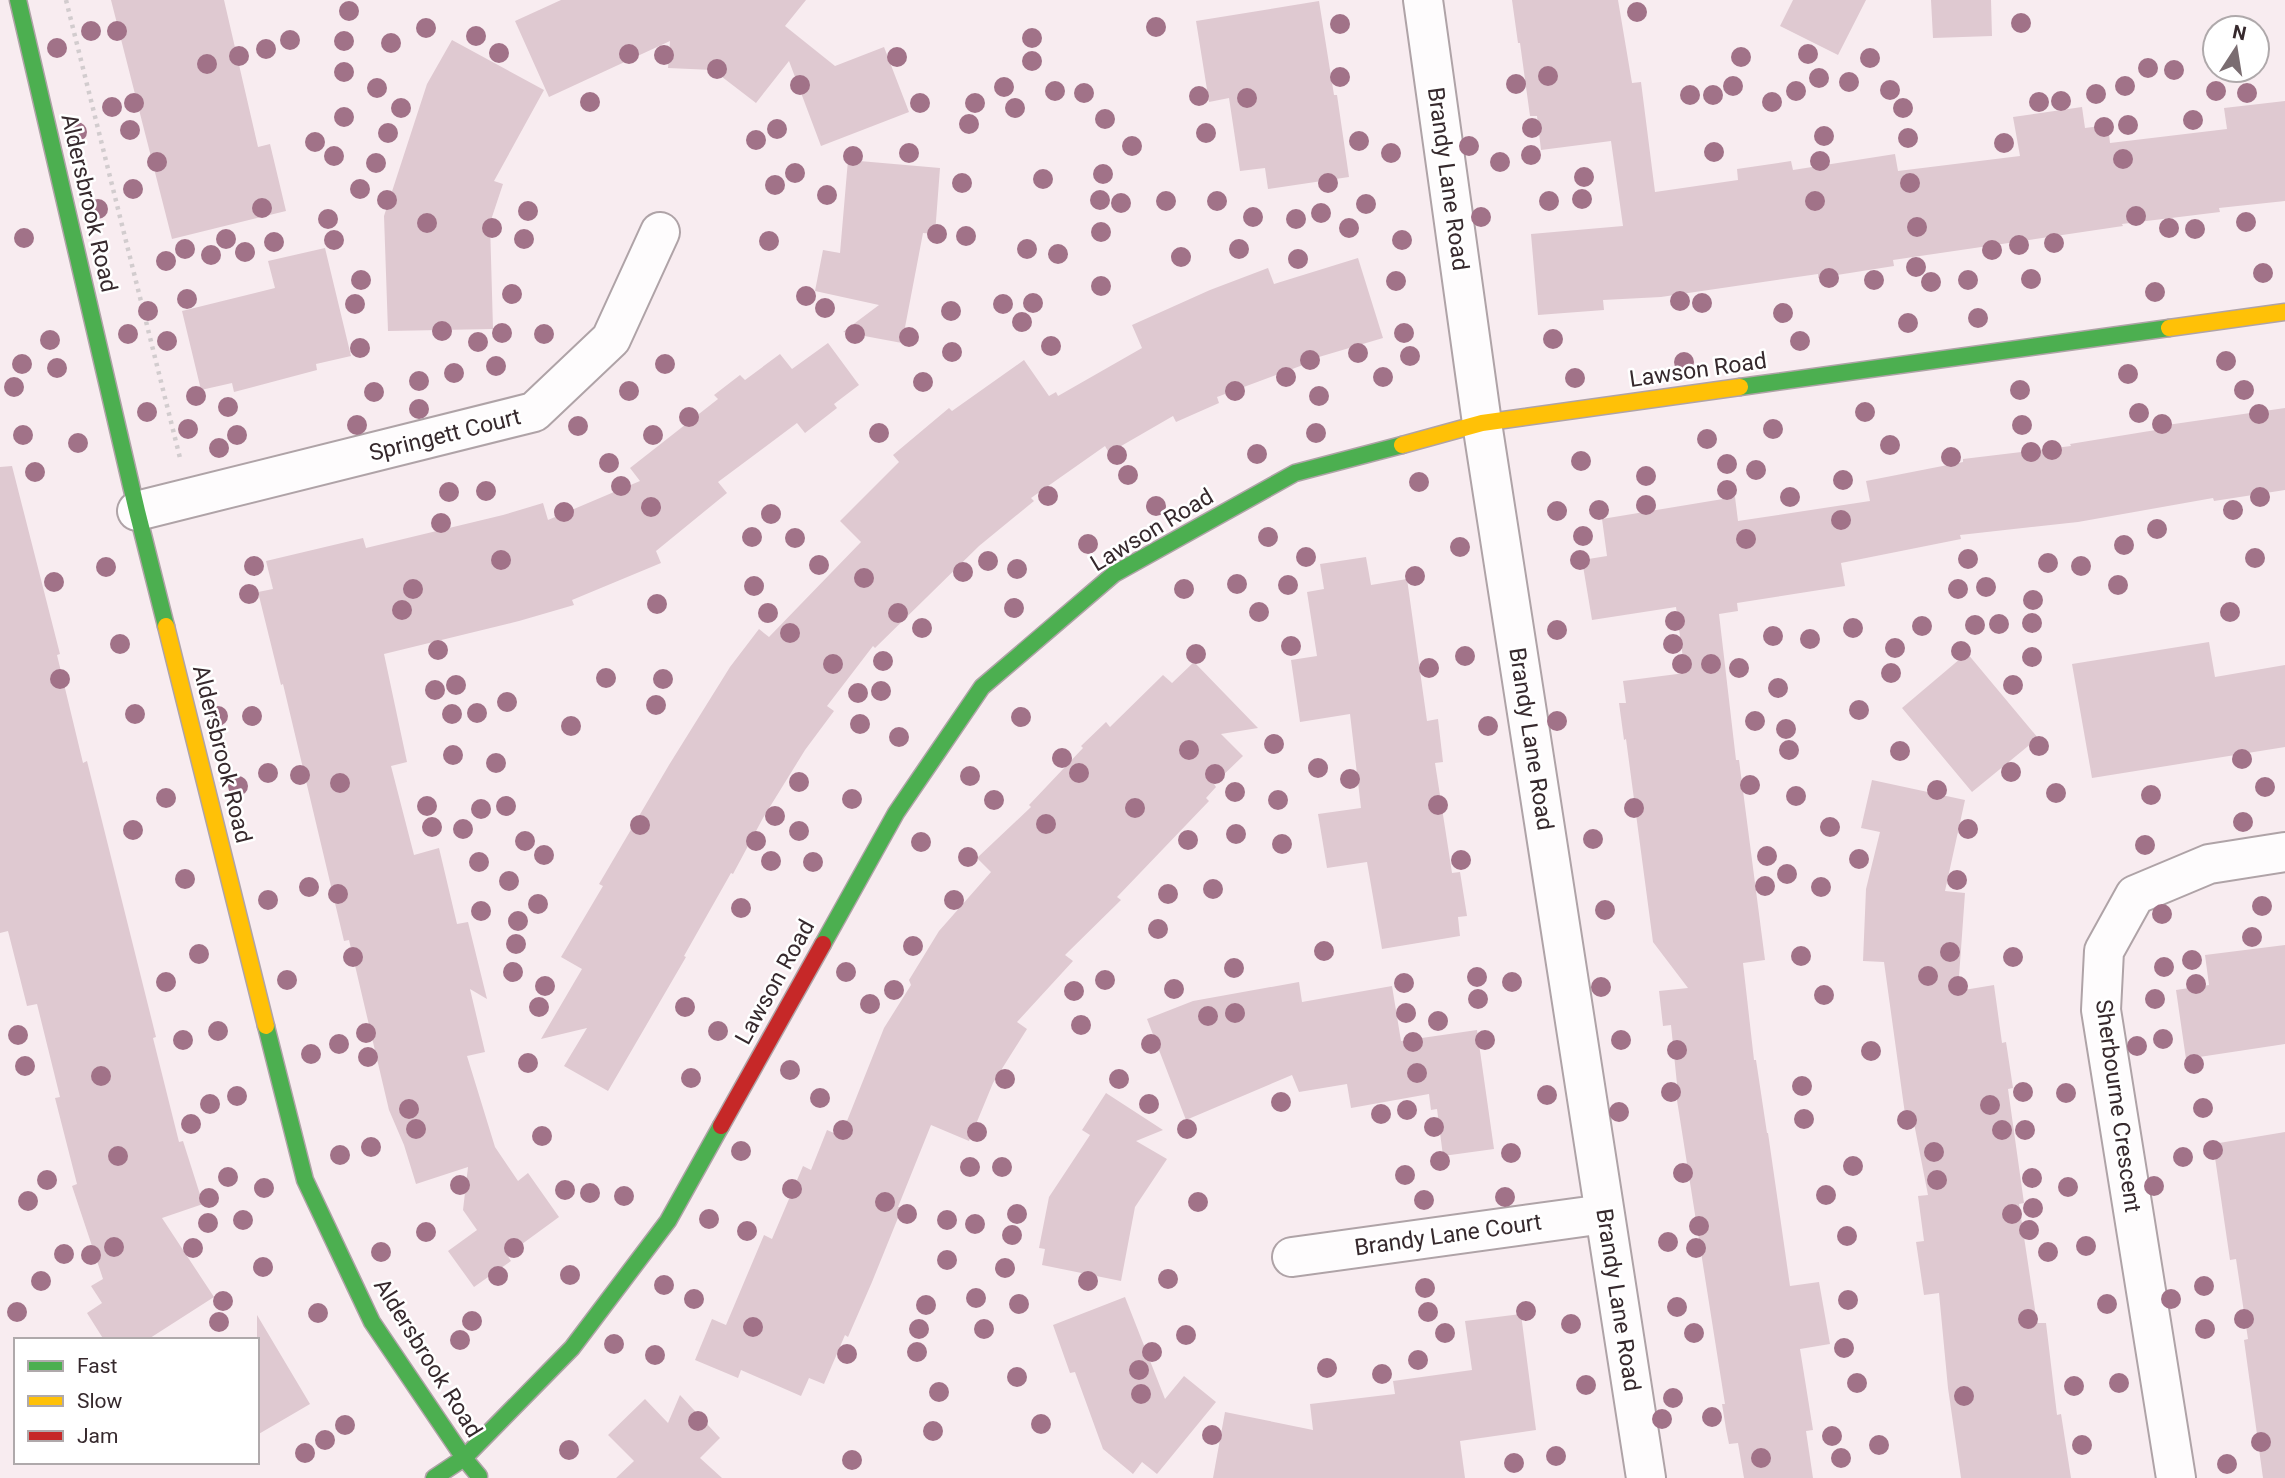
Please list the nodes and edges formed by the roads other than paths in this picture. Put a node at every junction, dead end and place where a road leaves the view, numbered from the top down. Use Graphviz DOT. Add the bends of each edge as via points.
graph roads {
  1 [pos="18,0"];
  2 [pos="1423,0"];
  3 [pos="660,232"];
  4 [pos="2285,313"];
  5 [pos="1482,423"];
  6 [pos="137,512"];
  7 [pos="2285,852"];
  8 [pos="1604,1214"];
  9 [pos="1292,1257"];
  10 [pos="464,1458"];
  11 [pos="434,1478"];
  12 [pos="480,1478"];
  13 [pos="1646,1478"];
  14 [pos="2176,1478"];
  1 -- 6 [label="street, Aldersbrook Road"];
  2 -- 5 [label="street, Brandy Lane Road"];
  3 -- 6 [label="street, Springett Court" via="611,339 534,412"];
  4 -- 5 [label="street, Lawson Road"];
  5 -- 8 [label="street, Brandy Lane Road"];
  5 -- 10 [label="street, Lawson Road" via="1295,473 1115,574 982,687 896,813 668,1221 572,1348"];
  6 -- 10 [label="street, Aldersbrook Road" via="305,1180 372,1322"];
  7 -- 14 [label="street, Sherbourne Crescent" via="2209,864 2135,895 2104,951 2101,1010"];
  8 -- 9 [label="street, Brandy Lane Court"];
  8 -- 13 [label="street, Brandy Lane Road"];
  10 -- 11 [label="street, Lawson Road"];
  10 -- 12 [label="street, Aldersbrook Road"];
}
